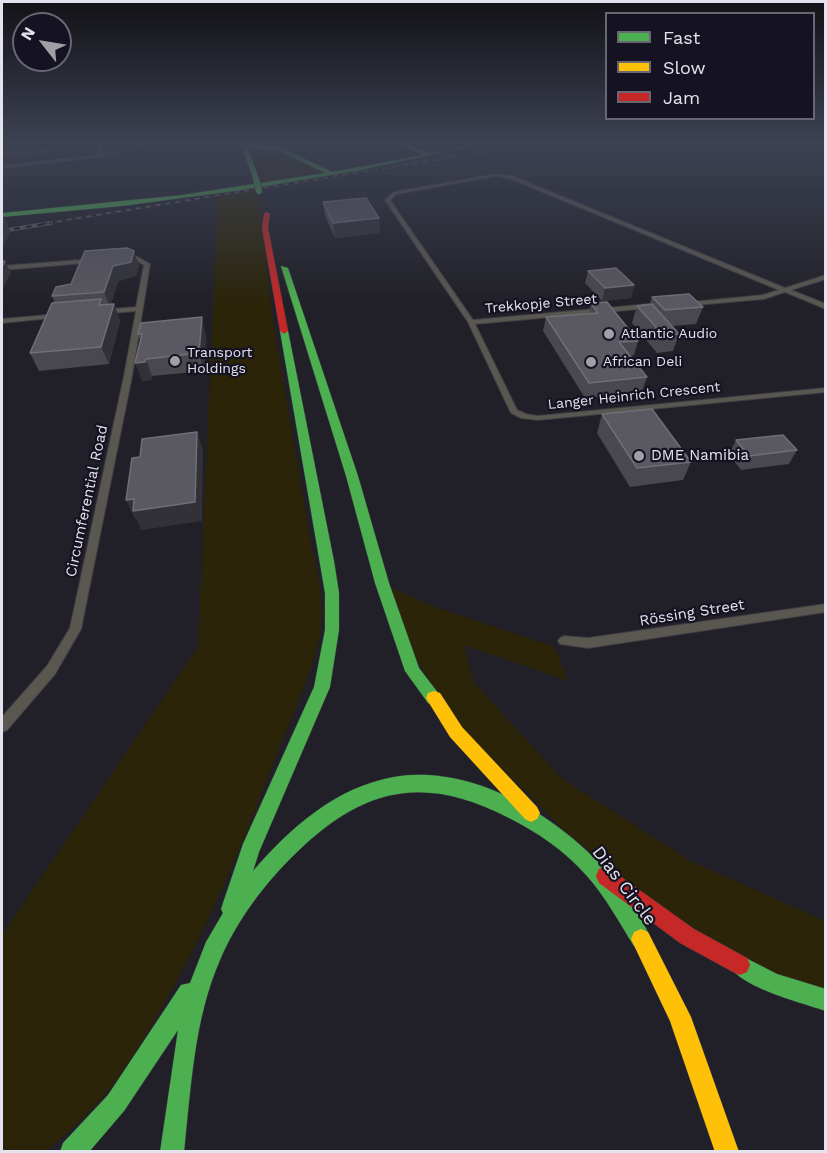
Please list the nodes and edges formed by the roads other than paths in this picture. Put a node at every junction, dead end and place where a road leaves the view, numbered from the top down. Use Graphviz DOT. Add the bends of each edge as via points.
graph roads {
  1 [pos="184,198"];
  2 [pos="262,198"];
  3 [pos="388,198"];
  4 [pos="561,198"];
  5 [pos="267,214"];
  6 [pos="2,215"];
  7 [pos="113,260"];
  8 [pos="102,261"];
  9 [pos="2,268"];
  10 [pos="825,277"];
  11 [pos="788,291"];
  12 [pos="670,305"];
  13 [pos="659,306"];
  14 [pos="825,307"];
  15 [pos="137,309"];
  16 [pos="88,314"];
  17 [pos="68,315"];
  18 [pos="2,321"];
  19 [pos="471,322"];
  20 [pos="825,390"];
  21 [pos="825,608"];
  22 [pos="564,641"];
  23 [pos="2,726"];
  24 [pos="546,829"];
  25 [pos="586,860"];
  26 [pos="225,927"];
  27 [pos="206,966"];
  28 [pos="825,1000"];
  29 [pos="72,1152"];
  30 [pos="172,1152"];
  31 [pos="727,1152"];
  1 -- 6 [label="main road"];
  2 -- 5 [label="main road"];
  3 -- 19 [label="street, Langer Heinrich Crescent"];
  4 -- 11 [label="street, Langer Heinrich Crescent"];
  5 -- 24 [label="main road" via="413,671 456,732"];
  5 -- 26 [label="main road" via="265,228 332,593 332,630 322,687 250,851"];
  7 -- 15 [label="street, Circumferential Road" via="142,260 147,264"];
  8 -- 9 [label="street"];
  10 -- 11 [label="street"];
  11 -- 12 [label="street" via="764,297"];
  11 -- 14 [label="street, Langer Heinrich Crescent"];
  13 -- 19 [label="street, Trekkopje Street"];
  15 -- 16 [label="street"];
  15 -- 23 [label="street, Circumferential Road" via="128,376 75,629 51,670"];
  17 -- 18 [label="street"];
  19 -- 20 [label="street, Langer Heinrich Crescent" via="514,411 524,416 538,418"];
  21 -- 22 [label="street, Rössing Street" via="588,643"];
  24 -- 25 [label="main road, Dias Circle"];
  24 -- 26 [label="main road, Dias Circle" via="471,790 417,782 365,794 318,819 287,844"];
  25 -- 28 [label="main road" via="687,936 773,983"];
  25 -- 31 [label="main road, Dias Circle" via="661,969 692,1041"];
  26 -- 27 [label="main road, Dias Circle"];
  27 -- 29 [label="main road" via="116,1103"];
  27 -- 30 [label="main road, Dias Circle" via="191,1028"];
}
